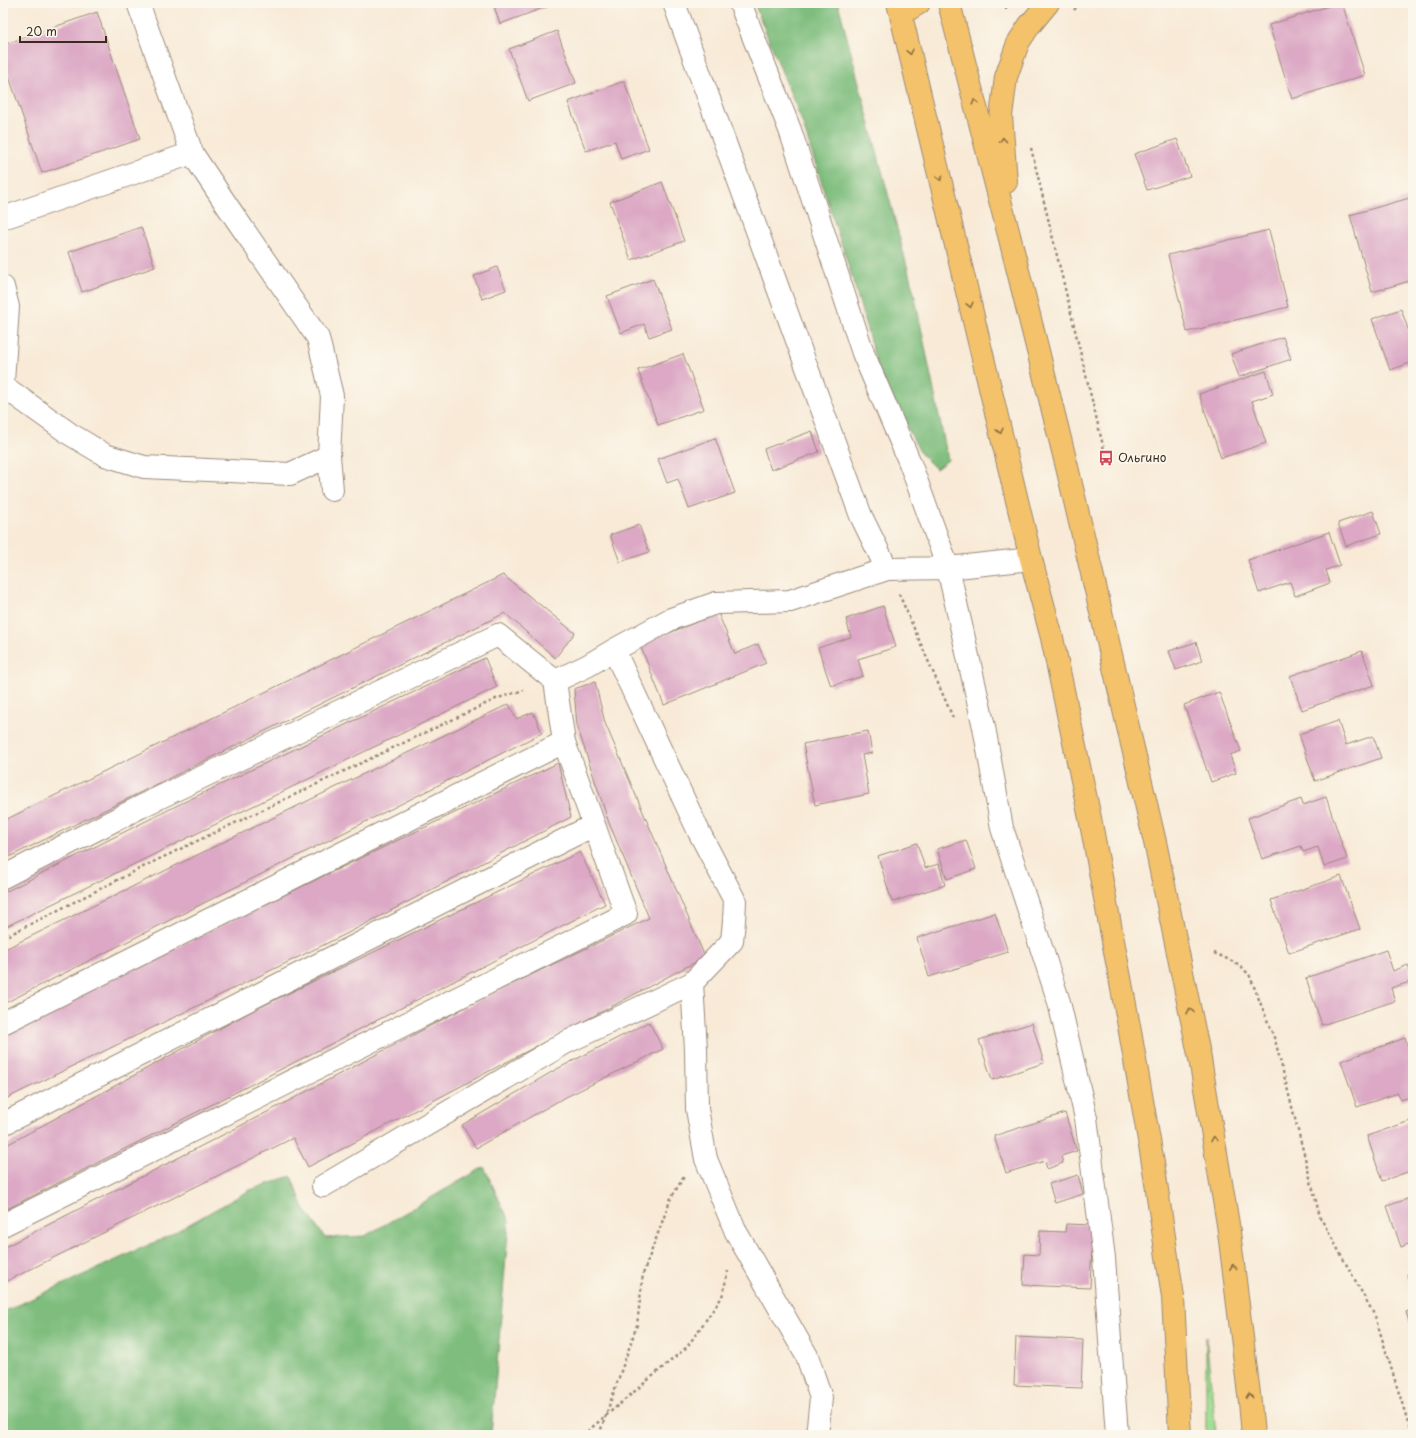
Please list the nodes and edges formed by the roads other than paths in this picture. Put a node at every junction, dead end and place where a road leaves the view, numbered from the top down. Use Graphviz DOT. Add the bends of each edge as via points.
graph roads {
  1 [pos="138,3"];
  2 [pos="674,3"];
  3 [pos="740,3"];
  4 [pos="949,3"];
  5 [pos="1048,3"];
  6 [pos="906,7"];
  7 [pos="192,153"];
  8 [pos="3,218"];
  9 [pos="1009,235"];
  10 [pos="3,287"];
  11 [pos="3,382"];
  12 [pos="3,386"];
  13 [pos="329,456"];
  14 [pos="332,490"];
  15 [pos="1031,559"];
  16 [pos="948,568"];
  17 [pos="887,569"];
  18 [pos="614,650"];
  19 [pos="555,681"];
  20 [pos="564,742"];
  21 [pos="594,825"];
  22 [pos="3,877"];
  23 [pos="692,983"];
  24 [pos="3,1023"];
  25 [pos="3,1124"];
  26 [pos="323,1186"];
  27 [pos="3,1225"];
  28 [pos="817,1435"];
  29 [pos="1117,1435"];
  30 [pos="1180,1435"];
  31 [pos="1253,1435"];
  1 -- 7 [label="street"];
  2 -- 17 [label="street" via="861,516"];
  3 -- 16 [label="street" via="790,130 863,353 910,463"];
  9 -- 4 [label="main road, one-way"];
  9 -- 5 [label="main road, one-way" via="1001,116 1006,77 1018,43"];
  6 -- 15 [label="main road, one-way"];
  7 -- 8 [label="street"];
  7 -- 13 [label="street" via="318,338 332,396"];
  31 -- 9 [label="main road, one-way" via="1228,1224 1200,1059 1155,842 1069,475"];
  10 -- 11 [label="street" via="8,307"];
  12 -- 13 [label="street" via="70,434 105,455 144,467 290,474"];
  13 -- 14 [label="street"];
  15 -- 16 [label="street"];
  15 -- 30 [label="main road" via="1052,638 1090,818 1153,1163 1173,1297"];
  16 -- 17 [label="street"];
  16 -- 29 [label="street" via="984,727 1002,828 1059,1002 1086,1118 1104,1258"];
  17 -- 18 [label="street" via="790,601 716,603 671,619"];
  18 -- 19 [label="street"];
  18 -- 23 [label="street" via="699,832 735,901 732,941"];
  19 -- 20 [label="street"];
  19 -- 22 [label="street" via="498,635 153,801"];
  20 -- 21 [label="street"];
  20 -- 24 [label="street"];
  21 -- 25 [label="street"];
  21 -- 27 [label="street" via="626,914"];
  23 -- 26 [label="street" via="565,1043"];
  23 -- 28 [label="street" via="697,1109 706,1159 736,1232 807,1356 821,1398"];
}
